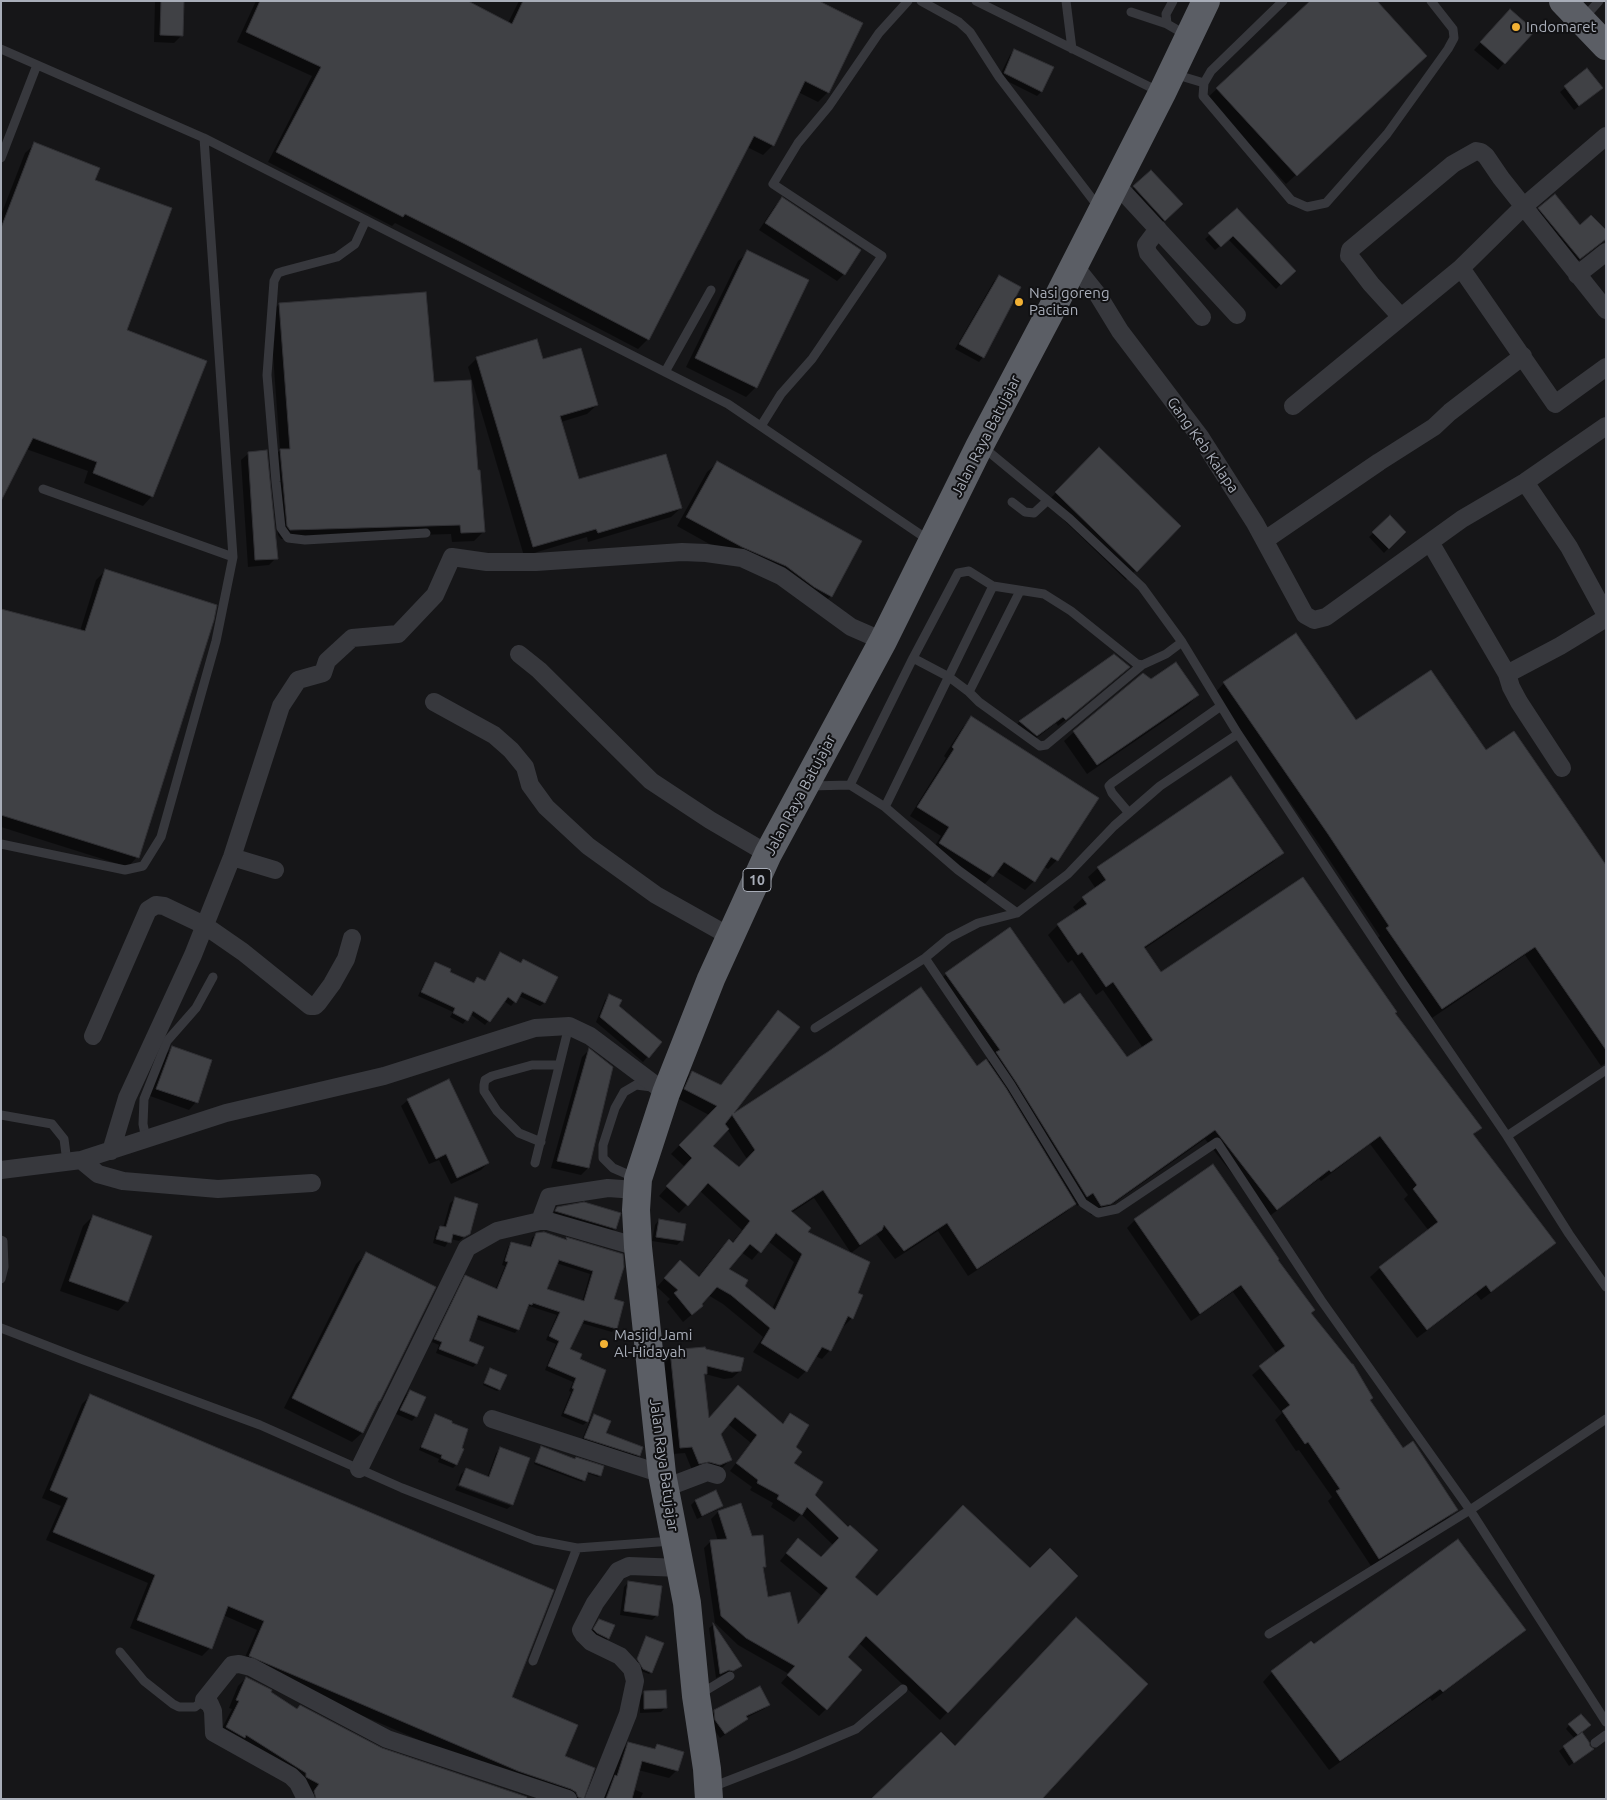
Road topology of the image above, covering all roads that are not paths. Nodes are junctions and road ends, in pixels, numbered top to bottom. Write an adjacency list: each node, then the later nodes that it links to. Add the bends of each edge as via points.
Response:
1 (908, 1): 39 (lane, via 879,33 798,143 773,184 882,256 812,359 781,394)
2 (921, 1): 23 (lane, via 959,22 970,32 999,77)
3 (976, 1): 14 (lane)
4 (1066, 1): 14 (lane)
5 (1173, 1): 11 (lane, via 1166,14)
6 (1206, 1): 11 (highway, Jalan Raya Batujajar / 10)
7 (1283, 1): 17 (lane, via 1211,71)
8 (1431, 1): 17 (lane, via 1453,29 1454,38 1448,50 1387,134 1326,203 1307,207 1291,200 1203,96)
9 (1576, 6): 12 (highway)
10 (1131, 12): 11 (lane)
11 (1178, 30): 16 (highway, Jalan Raya Batujajar / 10)
12 (1606, 46)
13 (1, 49): 15 (lane)
14 (1072, 49): 16 (lane)
15 (37, 65): 19 (lane); 20 (lane)
16 (1168, 82): 17 (lane, via 1184,77); 21 (highway, Jalan Raya Batujajar / 10)
17 (1204, 83)
18 (1606, 136): 22 (street)
19 (204, 138): 24 (lane); 50 (lane)
20 (1, 158)
21 (1116, 184): 23 (highway, Jalan Raya Batujajar / 10); 25 (street)
22 (1523, 207): 28 (street); 29 (street); 34 (street, via 1486,156 1476,151 1453,164 1353,246 1349,256)
23 (1102, 211): 27 (highway, Jalan Raya Batujajar / 10)
24 (366, 220): 37 (lane); 46 (lane, via 355,244 337,257 284,270 274,281 267,375 281,528 288,538 305,540)
25 (1158, 229): 32 (street); 33 (street, via 1146,245 1148,253)
26 (1606, 252): 29 (street)
27 (1074, 265): 41 (highway, Jalan Raya Batujajar / 10); 47 (street, Gang Keb Kalapa, via 1201,438)
28 (1461, 268): 34 (street); 35 (street)
29 (1577, 275): 31 (street)
30 (711, 290): 37 (lane)
31 (1606, 310)
32 (1237, 315)
33 (1202, 317)
34 (1401, 317): 38 (street)
35 (1523, 356): 36 (street, via 1555,404); 47 (street, via 1434,427)
36 (1606, 367)
37 (665, 372): 39 (lane, via 728,404)
38 (1293, 406)
39 (761, 426): 49 (lane)
40 (1606, 426): 42 (street)
41 (980, 445): 44 (lane); 49 (highway, Jalan Raya Batujajar / 10)
42 (1525, 482): 48 (street); 53 (street, via 1569,546)
43 (43, 489): 50 (lane)
44 (1047, 501): 45 (lane, via 1034,513 1026,512); 55 (lane, via 1142,586)
45 (1012, 502)
46 (426, 533)
47 (1265, 540): 48 (street, Gang Keb Kalapa, via 1306,615 1314,620 1326,618)
48 (1430, 542): 59 (street)
49 (933, 543): 54 (highway, Jalan Raya Batujajar / 10)
50 (233, 557): 70 (lane, via 216,641 161,837 143,866 125,870)
51 (993, 586): 52 (lane); 57 (lane, via 969,571 958,573); 60 (lane)
52 (1020, 590): 58 (lane, via 1051,598); 61 (lane)
53 (1606, 616): 59 (street)
54 (882, 641): 67 (highway, Jalan Raya Batujajar / 10); 72 (street, via 851,627 781,576 742,558 682,552 536,562 487,562 452,557 435,595 398,634 352,638 327,661 323,673 298,680 281,706)
55 (1182, 642): 58 (lane); 63 (lane)
56 (519, 654): 71 (street, via 651,781)
57 (912, 658): 60 (lane); 66 (lane)
58 (1142, 665): 61 (lane, via 1046,745 1040,746)
59 (1508, 674): 65 (street, via 1519,702)
60 (949, 677): 61 (lane); 68 (lane)
61 (970, 692)
62 (434, 702): 76 (street, via 494,735 511,750 526,767 530,785 546,807 588,846 656,895)
63 (1221, 706): 64 (lane); 69 (lane, via 1109,786)
64 (1238, 734): 69 (lane, via 1160,786); 87 (lane)
65 (1562, 768)
66 (850, 784): 67 (lane); 68 (lane)
67 (805, 786): 71 (highway, Jalan Raya Batujajar / 10)
68 (885, 807): 74 (lane, via 958,870)
69 (1129, 813): 74 (lane, via 1068,874)
70 (1, 844)
71 (768, 854): 76 (highway, Jalan Raya Batujajar / 10)
72 (232, 856): 73 (street); 75 (street)
73 (275, 870)
74 (1017, 913): 78 (lane, via 978,923 949,938)
75 (204, 925): 77 (street, via 305,1003 315,1006 337,976); 82 (street, via 164,906 156,905 148,910); 90 (street, via 127,1098)
76 (730, 937): 85 (highway, Jalan Raya Batujajar / 10)
77 (352, 938)
78 (925, 958): 81 (lane); 107 (lane, via 1011,1085 1084,1203 1098,1213 1117,1209 1217,1142 1321,1300)
79 (213, 976): 88 (lane, via 196,1008 167,1041 144,1099)
80 (569, 1026): 83 (lane); 85 (street, via 590,1036); 88 (street, via 535,1028 384,1076 226,1113)
81 (815, 1028)
82 (93, 1036)
83 (559, 1065): 89 (lane); 89 (lane, via 532,1065 485,1080 484,1091 497,1110 519,1133)
84 (1606, 1070): 87 (lane)
85 (663, 1090): 95 (highway, Jalan Raya Batujajar / 10); 95 (lane, via 636,1085 624,1092 603,1145 603,1158)
86 (1, 1115): 91 (lane, via 52,1124 64,1139)
87 (1507, 1136): 100 (lane)
88 (146, 1139): 90 (street)
89 (541, 1142): 92 (lane)
90 (111, 1151): 91 (street)
91 (74, 1161): 93 (street); 94 (street, via 98,1174 123,1181 218,1189)
92 (536, 1163)
93 (1, 1170)
94 (312, 1183)
95 (637, 1184): 96 (street, via 549,1197); 98 (highway, Jalan Raya Batujajar / 10)
96 (540, 1221): 98 (street); 104 (street, via 497,1231 467,1248)
97 (1, 1240): 99 (lane, via 4,1267)
98 (638, 1246): 106 (highway, Jalan Raya Batujajar / 10)
99 (1, 1279)
100 (1606, 1287)
101 (1, 1328): 104 (lane, via 260,1425)
102 (492, 1419): 106 (street)
103 (1606, 1419): 107 (lane)
104 (359, 1469): 109 (lane, via 535,1540)
105 (717, 1474): 106 (street, via 707,1472)
106 (663, 1481): 108 (highway, Jalan Raya Batujajar / 10)
107 (1470, 1510): 111 (lane); 118 (lane)
108 (675, 1541): 109 (lane); 110 (highway, Jalan Raya Batujajar / 10)
109 (577, 1548): 113 (lane)
110 (681, 1568): 116 (highway, Jalan Raya Batujajar / 10); 124 (street, via 629,1566 618,1571 581,1630 591,1642 620,1656 632,1669 636,1681 628,1714)
111 (1269, 1634)
112 (120, 1652): 117 (lane, via 144,1682 173,1704 195,1708)
113 (533, 1661)
114 (730, 1676): 116 (lane)
115 (903, 1689): 121 (lane, via 856,1729)
116 (696, 1696): 121 (highway, Jalan Raya Batujajar / 10)
117 (204, 1700): 122 (street, via 213,1711 214,1733 291,1776 298,1782); 123 (street, via 232,1665 251,1667 387,1739)
118 (1606, 1722)
119 (1606, 1735): 120 (lane)
120 (1595, 1743)
121 (708, 1794)
122 (306, 1799)
123 (568, 1799)
124 (594, 1799)

